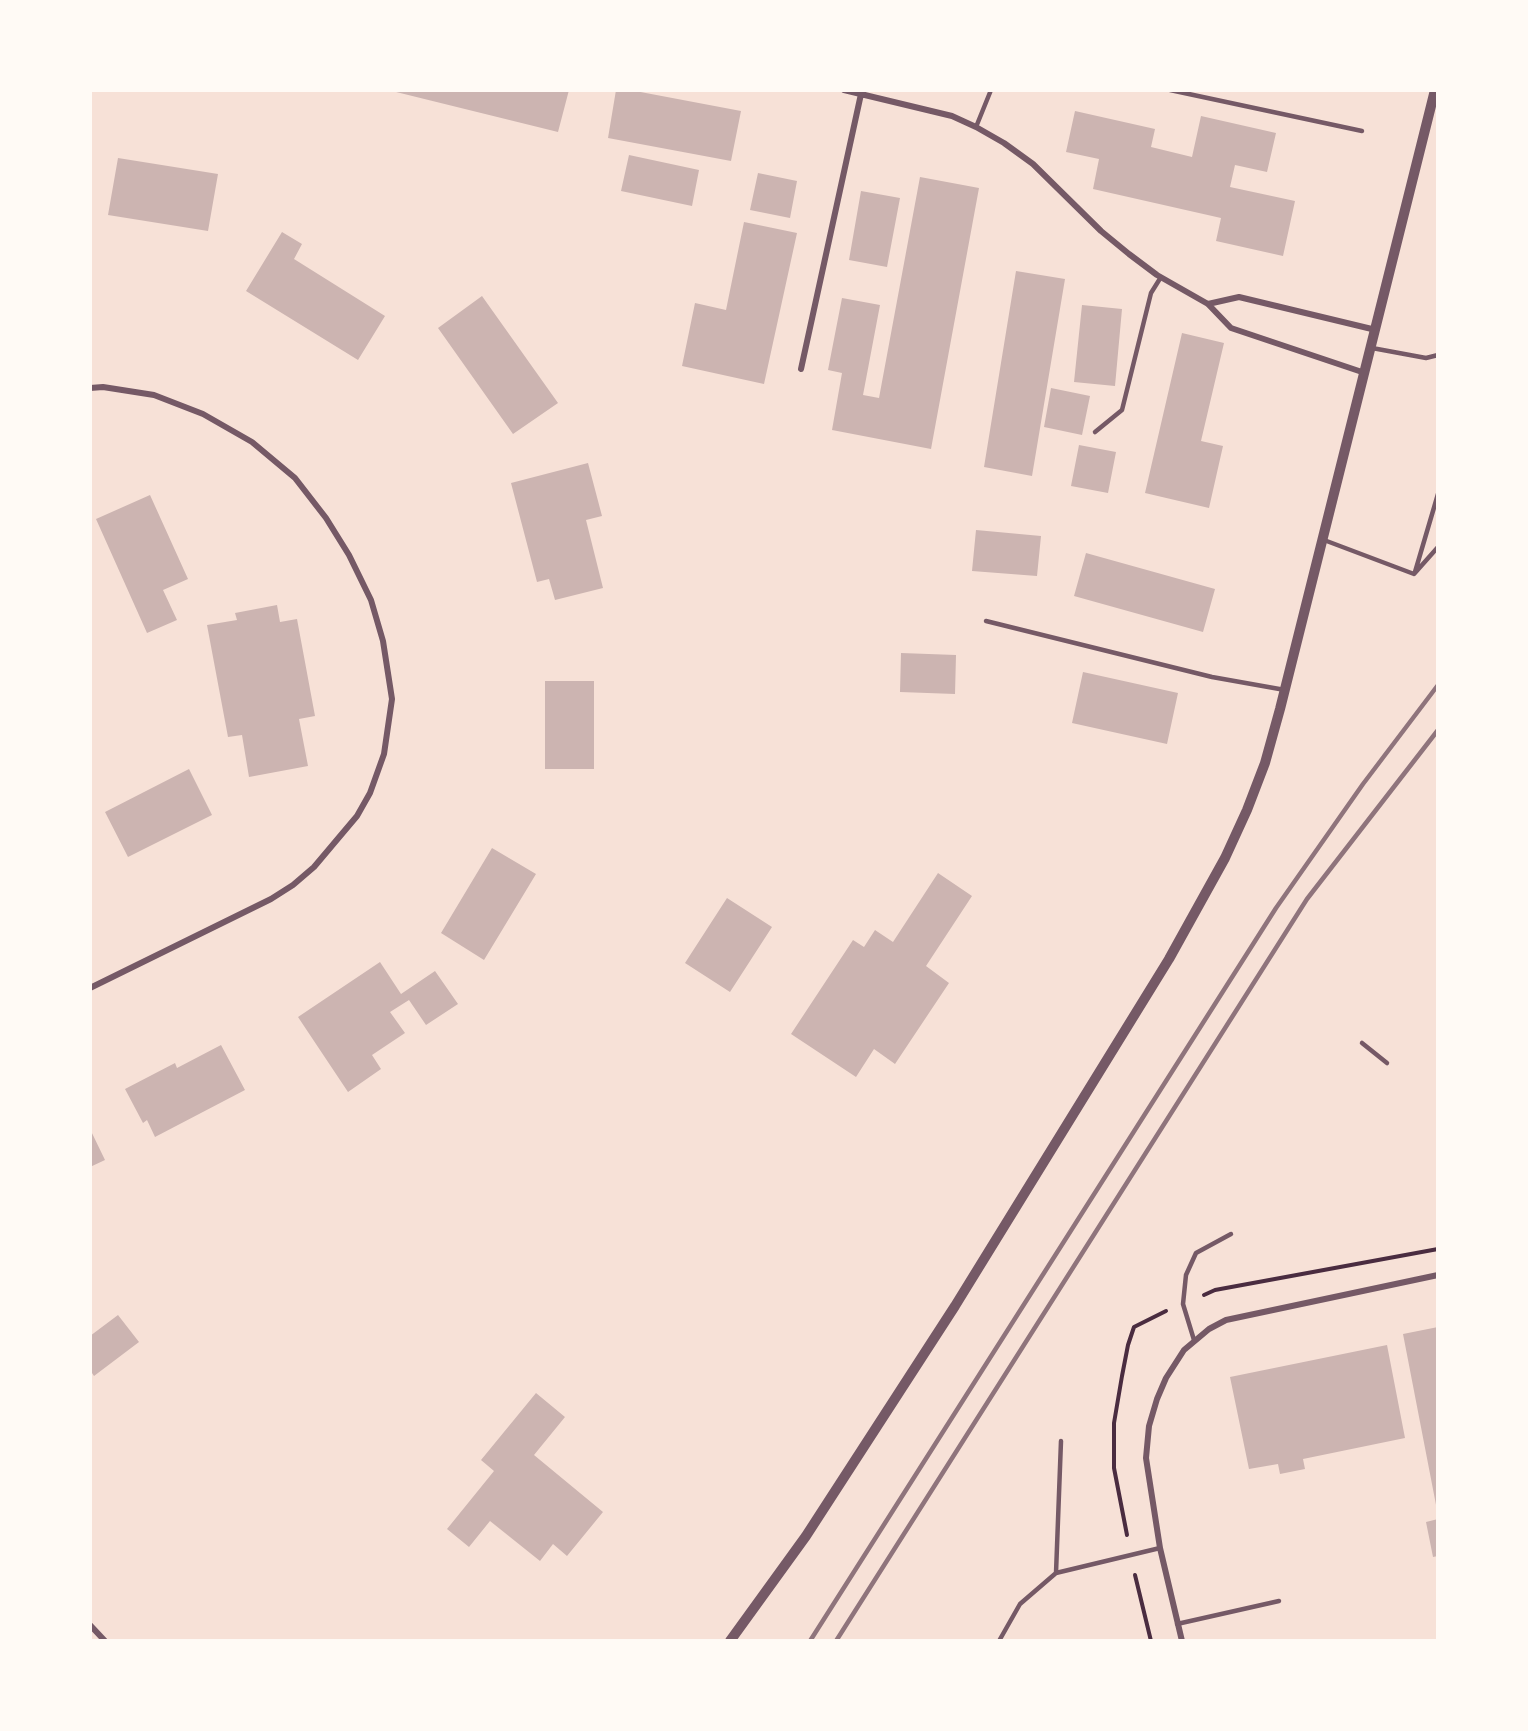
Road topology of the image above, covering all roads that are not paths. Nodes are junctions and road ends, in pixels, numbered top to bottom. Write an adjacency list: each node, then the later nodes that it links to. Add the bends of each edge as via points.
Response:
1 (844, 90): 5 (street)
2 (991, 90): 6 (lane)
3 (1170, 90): 7 (lane)
4 (1435, 90): 10 (street)
5 (861, 94): 6 (street, via 952,116); 13 (street)
6 (976, 127): 8 (street, via 1033,164 1101,231)
7 (1362, 130)
8 (1161, 277): 9 (street); 16 (lane, via 1151,293 1122,410)
9 (1208, 304): 10 (street, via 1239,297); 14 (street, via 1231,328)
10 (1376, 330): 11 (street)
11 (1372, 348): 12 (lane, via 1426,358); 14 (street)
12 (1438, 355)
13 (801, 369)
14 (1365, 373): 18 (street)
15 (90, 388): 23 (street, via 154,394 203,414 252,442 295,478 349,555 370,600 383,641 392,699 384,754 370,793 357,816 314,867 271,899)
16 (1095, 432)
17 (1438, 494): 20 (lane)
18 (1323, 539): 20 (lane); 22 (street)
19 (1438, 547): 20 (lane)
20 (1414, 574)
21 (986, 621): 22 (lane, via 1212,677)
22 (1285, 690): 36 (street, via 1247,810 1169,959 949,1316 806,1536)
23 (90, 988)
24 (1362, 1043): 25 (lane)
25 (1387, 1063)
26 (1231, 1234): 28 (lane, via 1196,1253 1186,1275 1183,1304)
27 (1438, 1275): 28 (street, via 1226,1320)
28 (1194, 1340): 30 (street, via 1166,1378 1149,1426 1146,1458)
29 (1061, 1441): 31 (lane)
30 (1160, 1548): 31 (lane); 33 (street)
31 (1056, 1573): 37 (lane, via 1020,1604)
32 (1279, 1601): 33 (lane)
33 (1177, 1624): 38 (street)
34 (90, 1625): 35 (street)
35 (105, 1641)
36 (730, 1641)
37 (999, 1641)
38 (1182, 1641)

